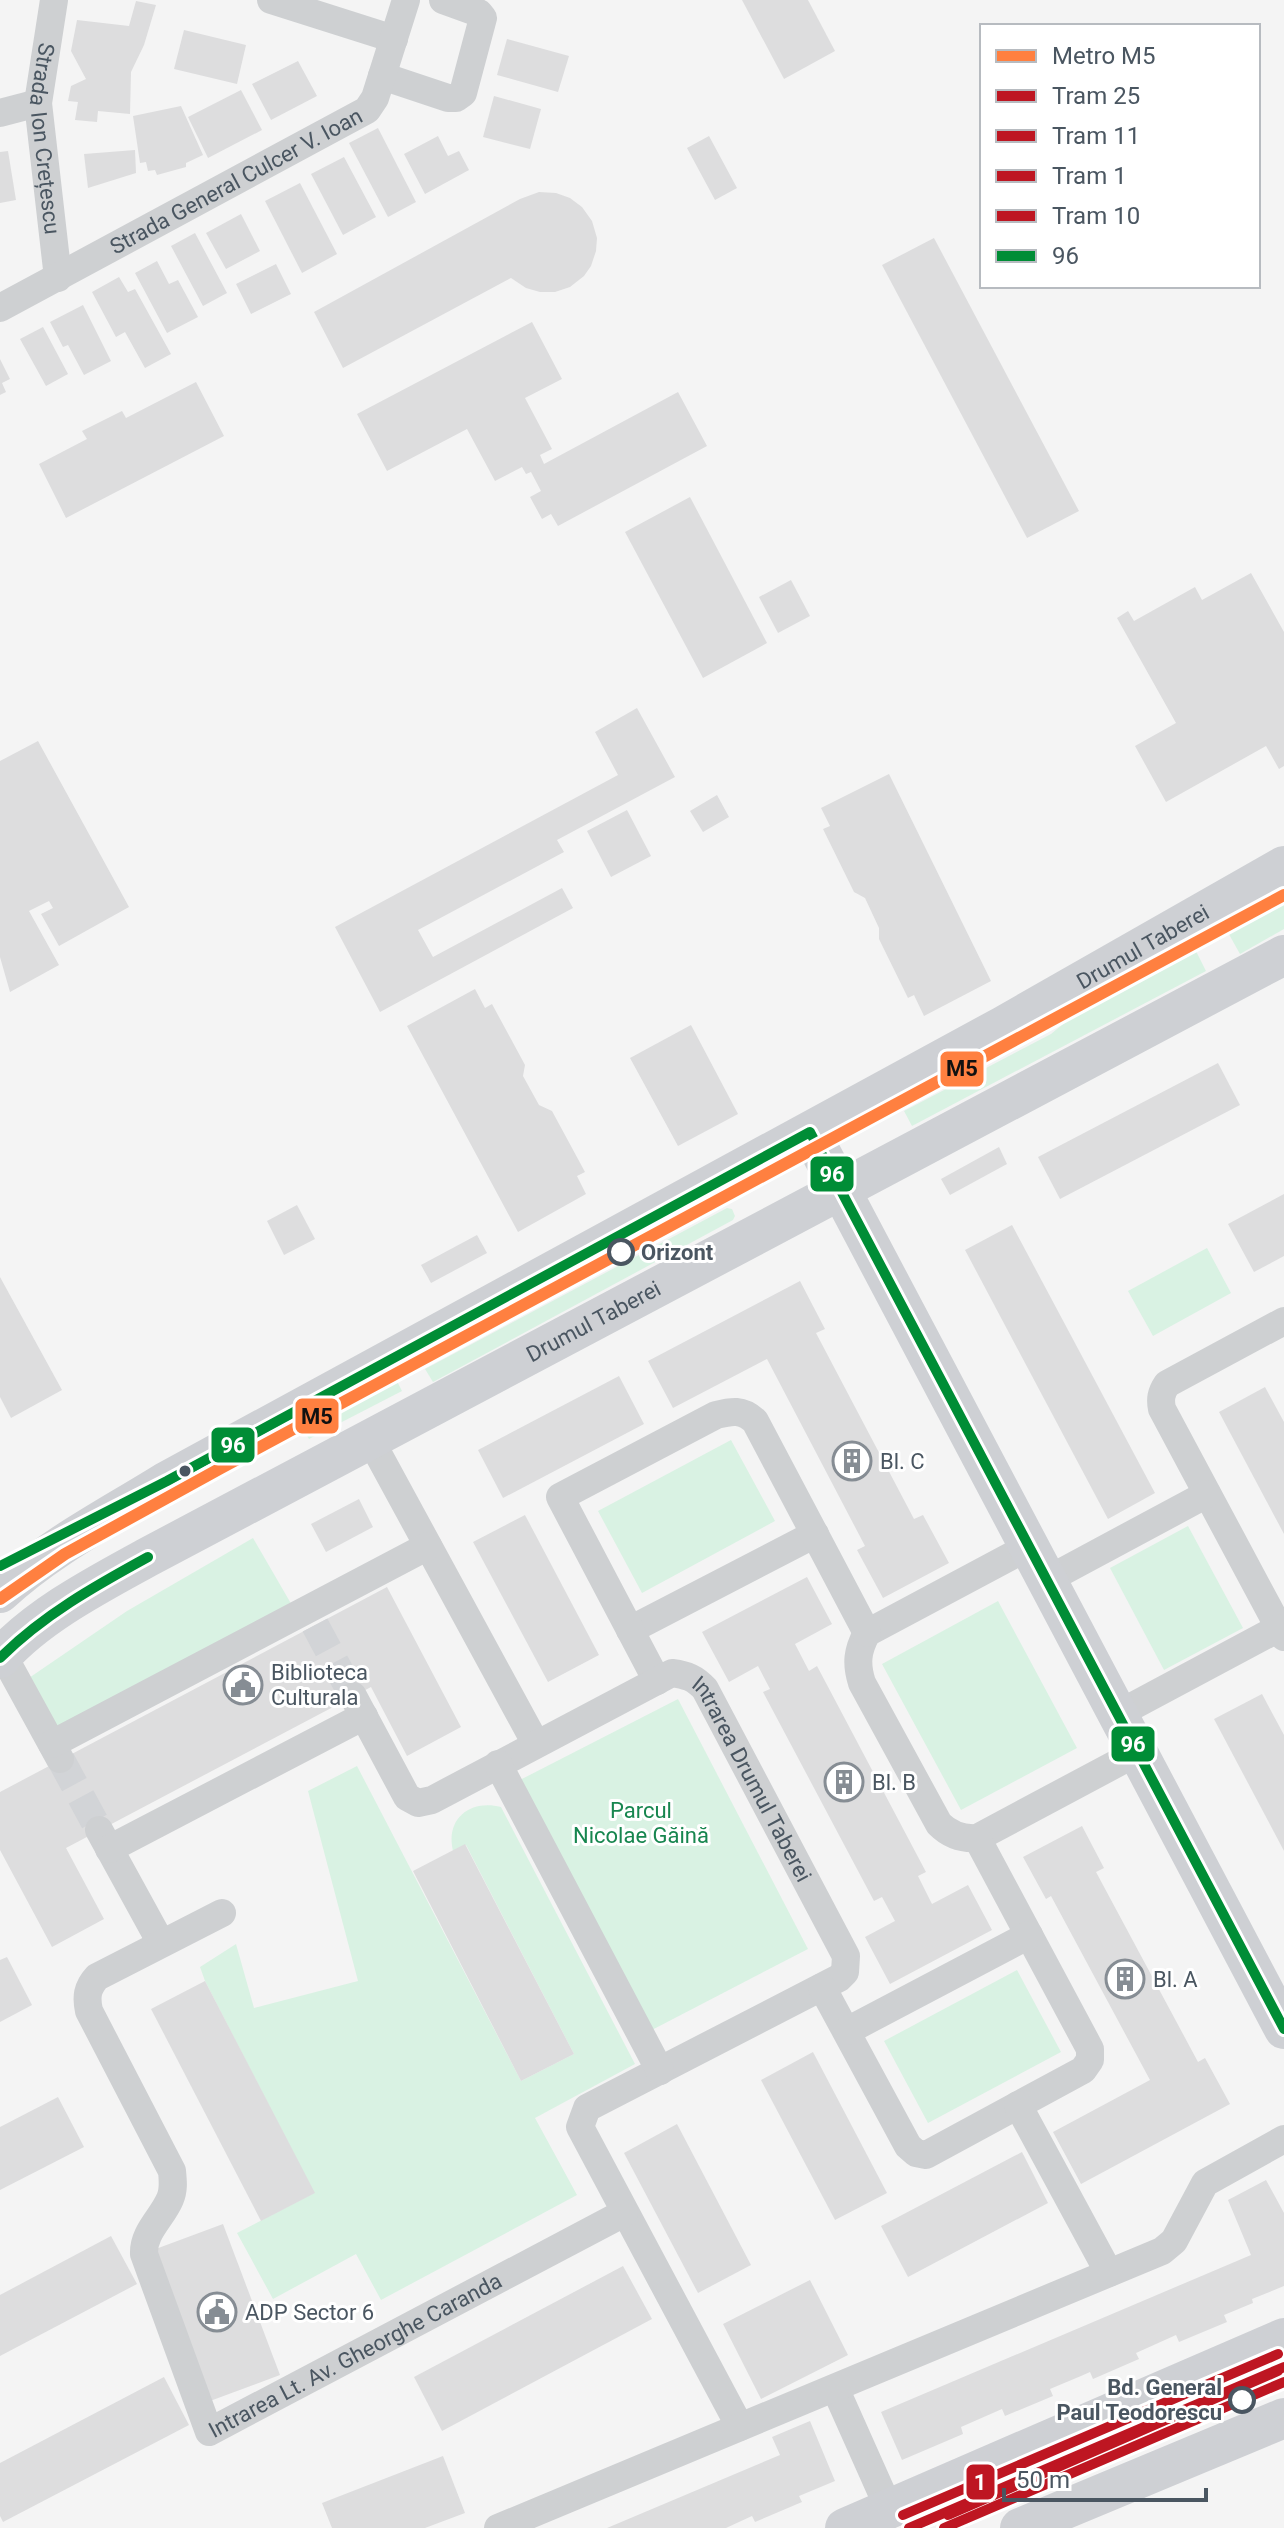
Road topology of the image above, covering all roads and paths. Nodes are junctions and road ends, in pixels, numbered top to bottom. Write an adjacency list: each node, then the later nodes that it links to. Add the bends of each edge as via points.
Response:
1 (54, 0): 7 (street, Strada Ion Crețescu)
2 (271, 0): 5 (street)
3 (406, 0): 5 (street, Strada General Culcer V. Ioan)
4 (443, 0): 6 (street, via 483,18 463,93 448,98)
5 (394, 39): 6 (street, Strada General Culcer V. Ioan)
6 (382, 76): 9 (street, Strada General Culcer V. Ioan, via 367,110)
7 (38, 103): 8 (street); 9 (street, Strada Ion Crețescu)
8 (0, 113)
9 (58, 278): 10 (street, Strada General Culcer V. Ioan)
10 (0, 308)
11 (1284, 866): 13 (main road, Drumul Taberei)
12 (1284, 955): 14 (main road, Drumul Taberei)
13 (810, 1132): 14 (main road); 16 (main road, Drumul Taberei)
14 (841, 1190): 17 (main road, Drumul Taberei); 23 (main road)
15 (1284, 1321): 20 (street, via 1167,1384 1162,1392 1162,1409)
16 (398, 1356): 17 (main road); 19 (main road, Drumul Taberei)
17 (427, 1409): 18 (main road, Drumul Taberei)
18 (370, 1439): 22 (street); 29 (main road, Drumul Taberei, via 107,1580)
19 (167, 1481): 24 (main road); 25 (main road, Drumul Taberei, via 86,1530)
20 (1207, 1494): 23 (street); 27 (street)
21 (815, 1534): 26 (street); 26 (street, via 748,1415 727,1412 680,1434 560,1497); 28 (street)
22 (428, 1546): 29 (street, via 311,1617 56,1752); 32 (street)
23 (1038, 1563): 28 (street); 31 (main road)
24 (0, 1566)
25 (0, 1593)
26 (630, 1630): 30 (street)
27 (1282, 1632): 31 (street)
28 (867, 1633): 35 (street, via 858,1654 862,1683 939,1824 956,1836)
29 (2, 1656)
30 (657, 1681): 32 (street, Intrarea Drumul Taberei); 39 (street, Intrarea Drumul Taberei, via 672,1673 686,1674 712,1701 846,1956 845,1972)
31 (1118, 1714): 33 (main road)
32 (536, 1744): 34 (street, Intrarea Drumul Taberei)
33 (1138, 1752): 35 (street); 40 (main road)
34 (498, 1764): 38 (street, Intrarea Drumul Taberei, via 425,1803 412,1801 359,1706 104,1840); 42 (street)
35 (977, 1838): 37 (street)
36 (222, 1913): 38 (street, Intrarea Lt. Av. Gheorghe Caranda)
37 (1029, 1935): 41 (street); 43 (street, via 1090,2049 1090,2060 1083,2070)
38 (161, 1943): 45 (street, Intrarea Lt. Av. Gheorghe Caranda, via 97,1977 86,1998 172,2171 170,2199 146,2237 144,2254 209,2432)
39 (822, 1987): 41 (street); 42 (street, Intrarea Drumul Taberei)
40 (1284, 2029)
41 (847, 2031): 43 (street, via 916,2153 926,2155)
42 (660, 2071): 45 (street, Intrarea Drumul Taberei, via 587,2108 581,2121 582,2134)
43 (1018, 2105): 46 (street)
44 (1284, 2139): 46 (street, via 1205,2183 1169,2247)
45 (624, 2213): 50 (street, Intrarea Drumul Taberei)
46 (1109, 2273): 48 (street)
47 (1284, 2338): 51 (main road)
48 (835, 2388): 50 (street); 51 (street)
49 (1284, 2418): 54 (main road)
50 (740, 2427): 52 (street)
51 (889, 2509): 53 (main road)
52 (498, 2528)
53 (845, 2528)
54 (1020, 2528)

